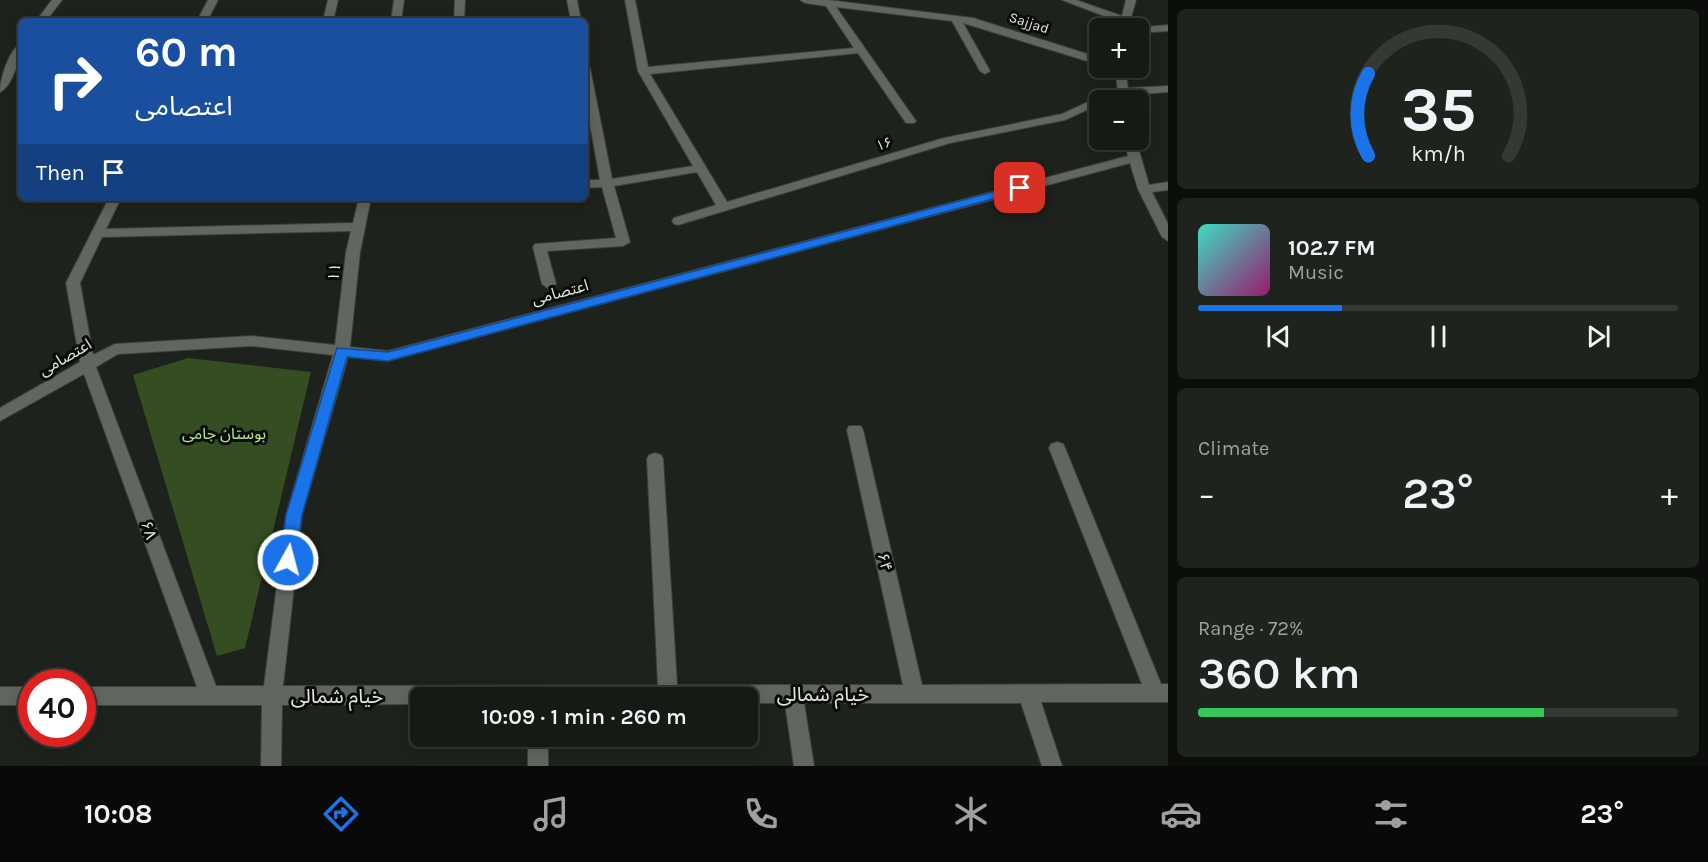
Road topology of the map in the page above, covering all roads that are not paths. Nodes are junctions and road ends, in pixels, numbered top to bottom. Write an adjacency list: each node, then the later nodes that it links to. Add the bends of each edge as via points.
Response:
1 (57, 0): 12 (street)
2 (213, 0): 13 (street)
3 (333, 0): 14 (street)
4 (399, 0): 15 (street)
5 (460, 0): 16 (street)
6 (572, 0): 17 (street)
7 (630, 0): 26 (street)
8 (811, 0): 11 (street, Sajjad)
9 (1067, 0): 19 (street)
10 (1131, 0): 20 (street)
11 (829, 3): 18 (street, Sajjad); 23 (street)
12 (43, 18)
13 (204, 18)
14 (329, 18)
15 (396, 18)
16 (459, 18)
17 (575, 18)
18 (955, 18): 25 (street, Sajjad); 27 (street)
19 (1110, 18)
20 (1126, 18)
21 (1168, 28): 22 (street)
22 (1149, 29)
23 (861, 50): 26 (street); 33 (street)
24 (18, 53): 29 (street)
25 (1089, 58)
26 (643, 71): 36 (street)
27 (985, 71)
28 (588, 84): 37 (street)
29 (0, 89)
30 (1168, 89): 31 (street)
31 (1149, 92)
32 (1089, 105): 43 (street, ۱۶, via 1065,117 948,140)
33 (910, 121)
34 (1133, 150): 35 (street)
35 (1135, 158): 40 (street); 49 (street, اعتصامی, via 388,356)
36 (700, 168): 37 (street); 43 (street)
37 (607, 183): 38 (street); 48 (street, via 623,242 540,247)
38 (588, 184)
39 (1168, 186): 40 (street)
40 (1144, 189): 47 (street)
41 (114, 201): 46 (street, ۶۸)
42 (364, 201): 45 (street, ۱۱)
43 (724, 208): 44 (street, ۱۶)
44 (678, 221)
45 (359, 227): 46 (street); 49 (street, ۱۱)
46 (98, 233): 50 (street, ۶۸, via 73,283)
47 (1168, 237)
48 (549, 284)
49 (342, 351): 50 (street, اعتصامی, via 251,341 115,349); 65 (street, ۱۱, via 294,515)
50 (87, 365): 51 (street, اعتصامی); 64 (street, ۶۸)
51 (0, 415)
52 (855, 430): 60 (street, ۶۴)
53 (1057, 448): 57 (street)
54 (655, 459): 55 (street)
55 (668, 687)
56 (1028, 693): 57 (street, خیام شمالی); 60 (street, خیام شمالی); 71 (street)
57 (1161, 693)
58 (758, 694): 59 (street, خیام شمالی)
59 (793, 694): 60 (street, خیام شمالی); 70 (street)
60 (915, 694)
61 (0, 696): 62 (street)
62 (18, 696)
63 (96, 696): 64 (street, خیام شمالی)
64 (210, 696): 65 (street, خیام شمالی)
65 (272, 696): 66 (street, خیام شمالی); 68 (street, ۱۱)
66 (410, 696)
67 (538, 747): 69 (street)
68 (271, 766)
69 (538, 766)
70 (804, 766)
71 (1052, 766)

